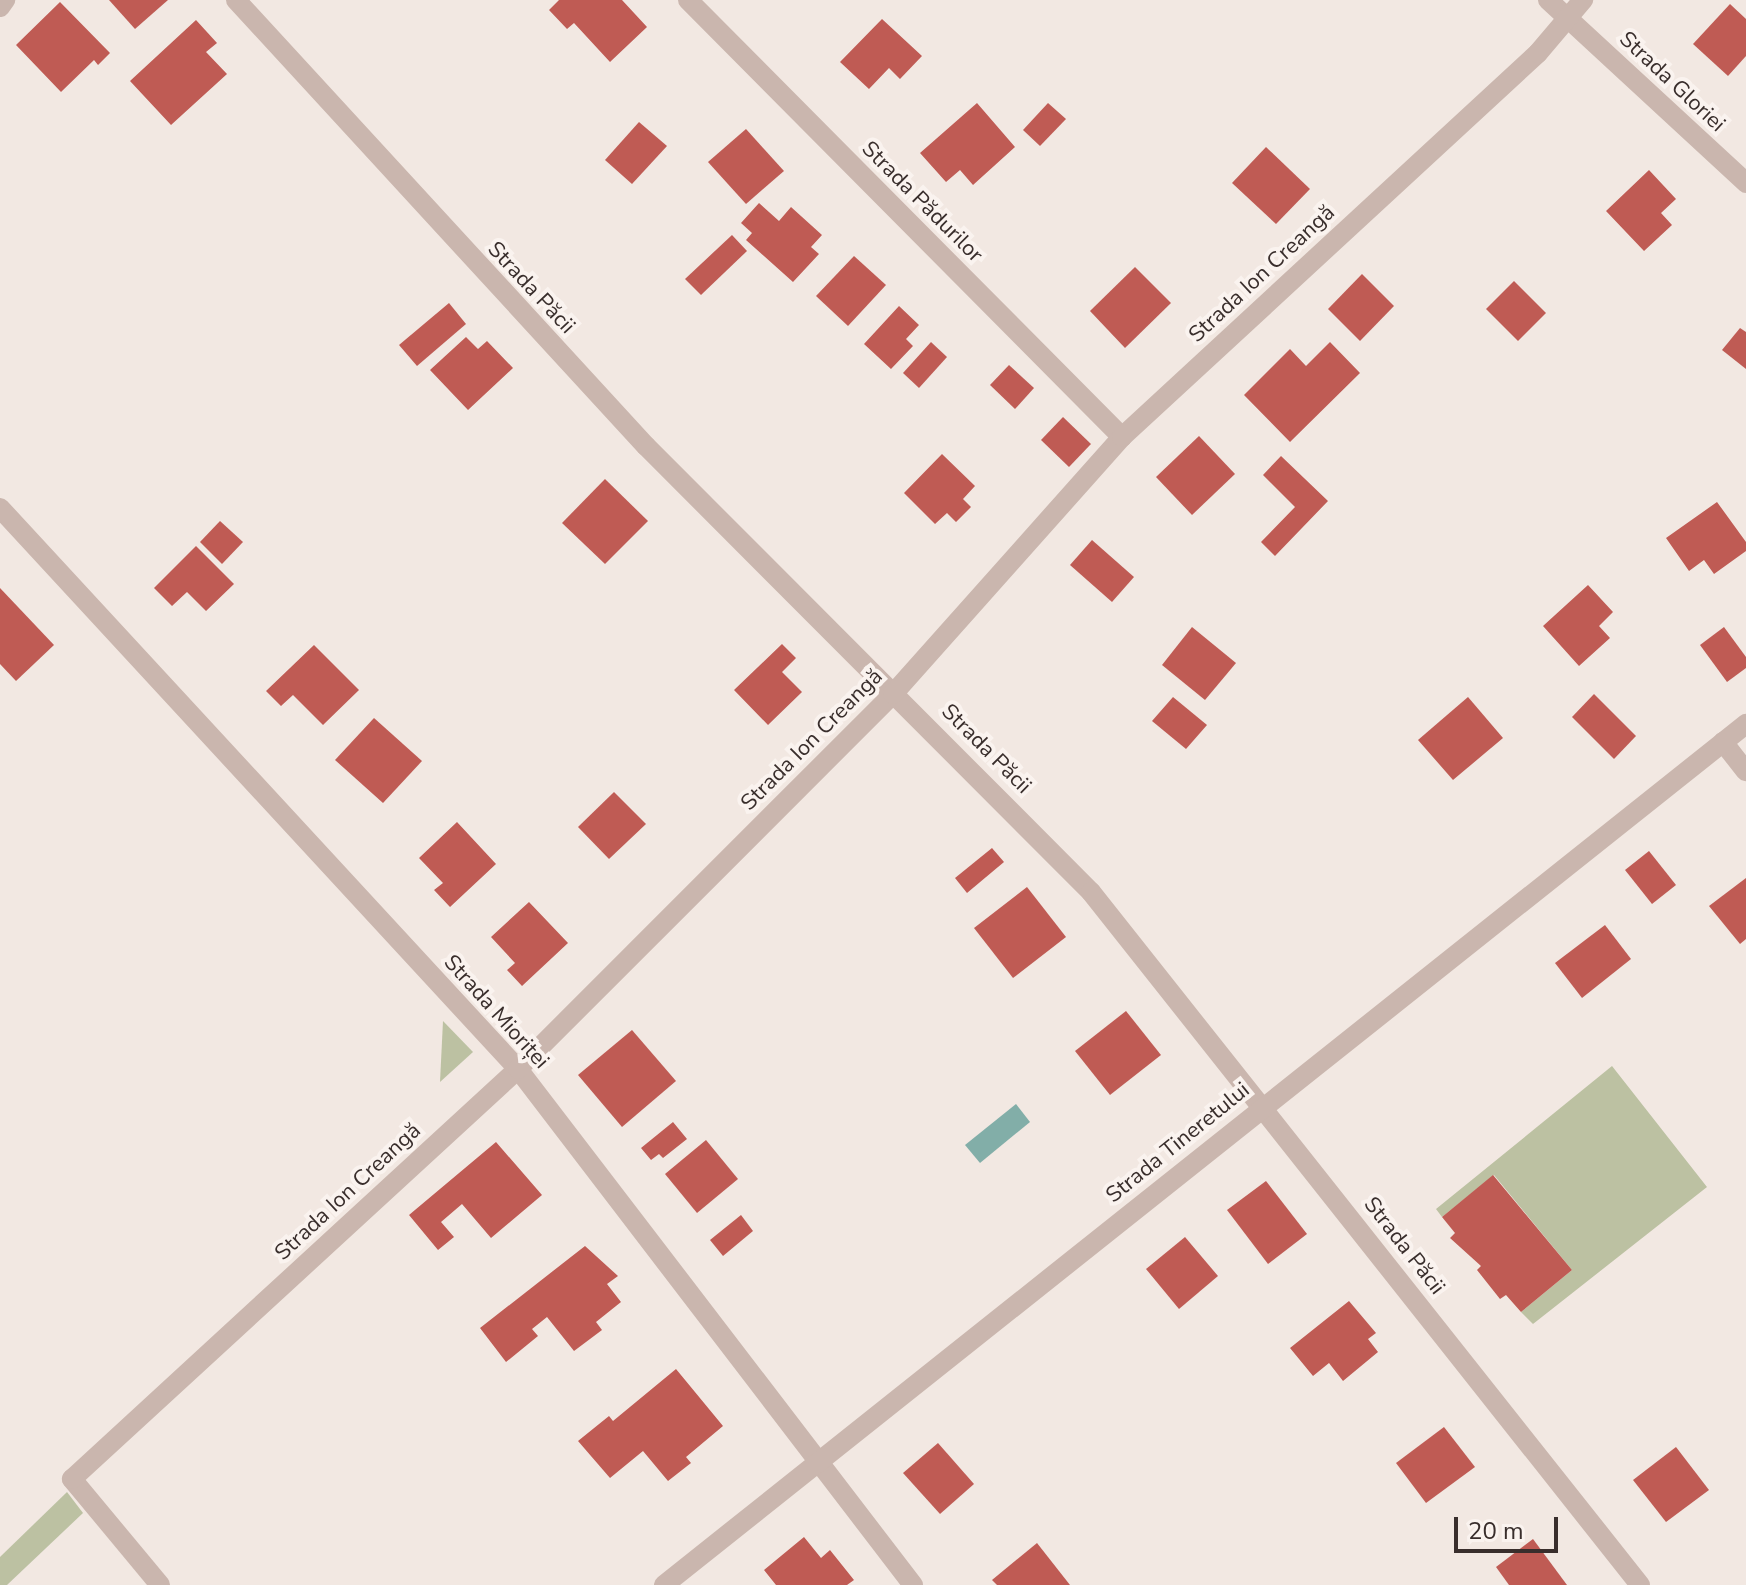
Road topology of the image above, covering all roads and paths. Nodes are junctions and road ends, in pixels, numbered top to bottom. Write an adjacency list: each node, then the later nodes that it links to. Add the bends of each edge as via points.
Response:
1 (5, 0): 6 (street)
2 (236, 0): 11 (street, Strada Păcii, via 515,307)
3 (688, 0): 9 (street, Strada Pădurilor)
4 (1548, 0): 7 (street, Strada Gloriei)
5 (1583, 0): 7 (street)
6 (0, 7)
7 (1566, 17): 8 (street, Strada Gloriei); 9 (street, Strada Ion Creangă, via 1538,53)
8 (1746, 183)
9 (1122, 437): 11 (street, Strada Ion Creangă)
10 (0, 508): 15 (street, Strada Mioriței)
11 (893, 694): 15 (street, Strada Ion Creangă); 16 (street, Strada Păcii, via 928,723 1091,892)
12 (1746, 724): 13 (street, Strada Tineretului)
13 (1723, 742): 14 (street); 16 (street, Strada Tineretului)
14 (1746, 771)
15 (518, 1069): 17 (street, Strada Mioriței); 18 (street, Strada Ion Creangă, via 72,1479)
16 (1264, 1105): 17 (street, Strada Tineretului); 21 (street, Strada Păcii)
17 (818, 1462): 19 (street, Strada Tineretului); 20 (street, Strada Mioriței)
18 (160, 1585)
19 (664, 1585)
20 (913, 1585)
21 (1640, 1585)

